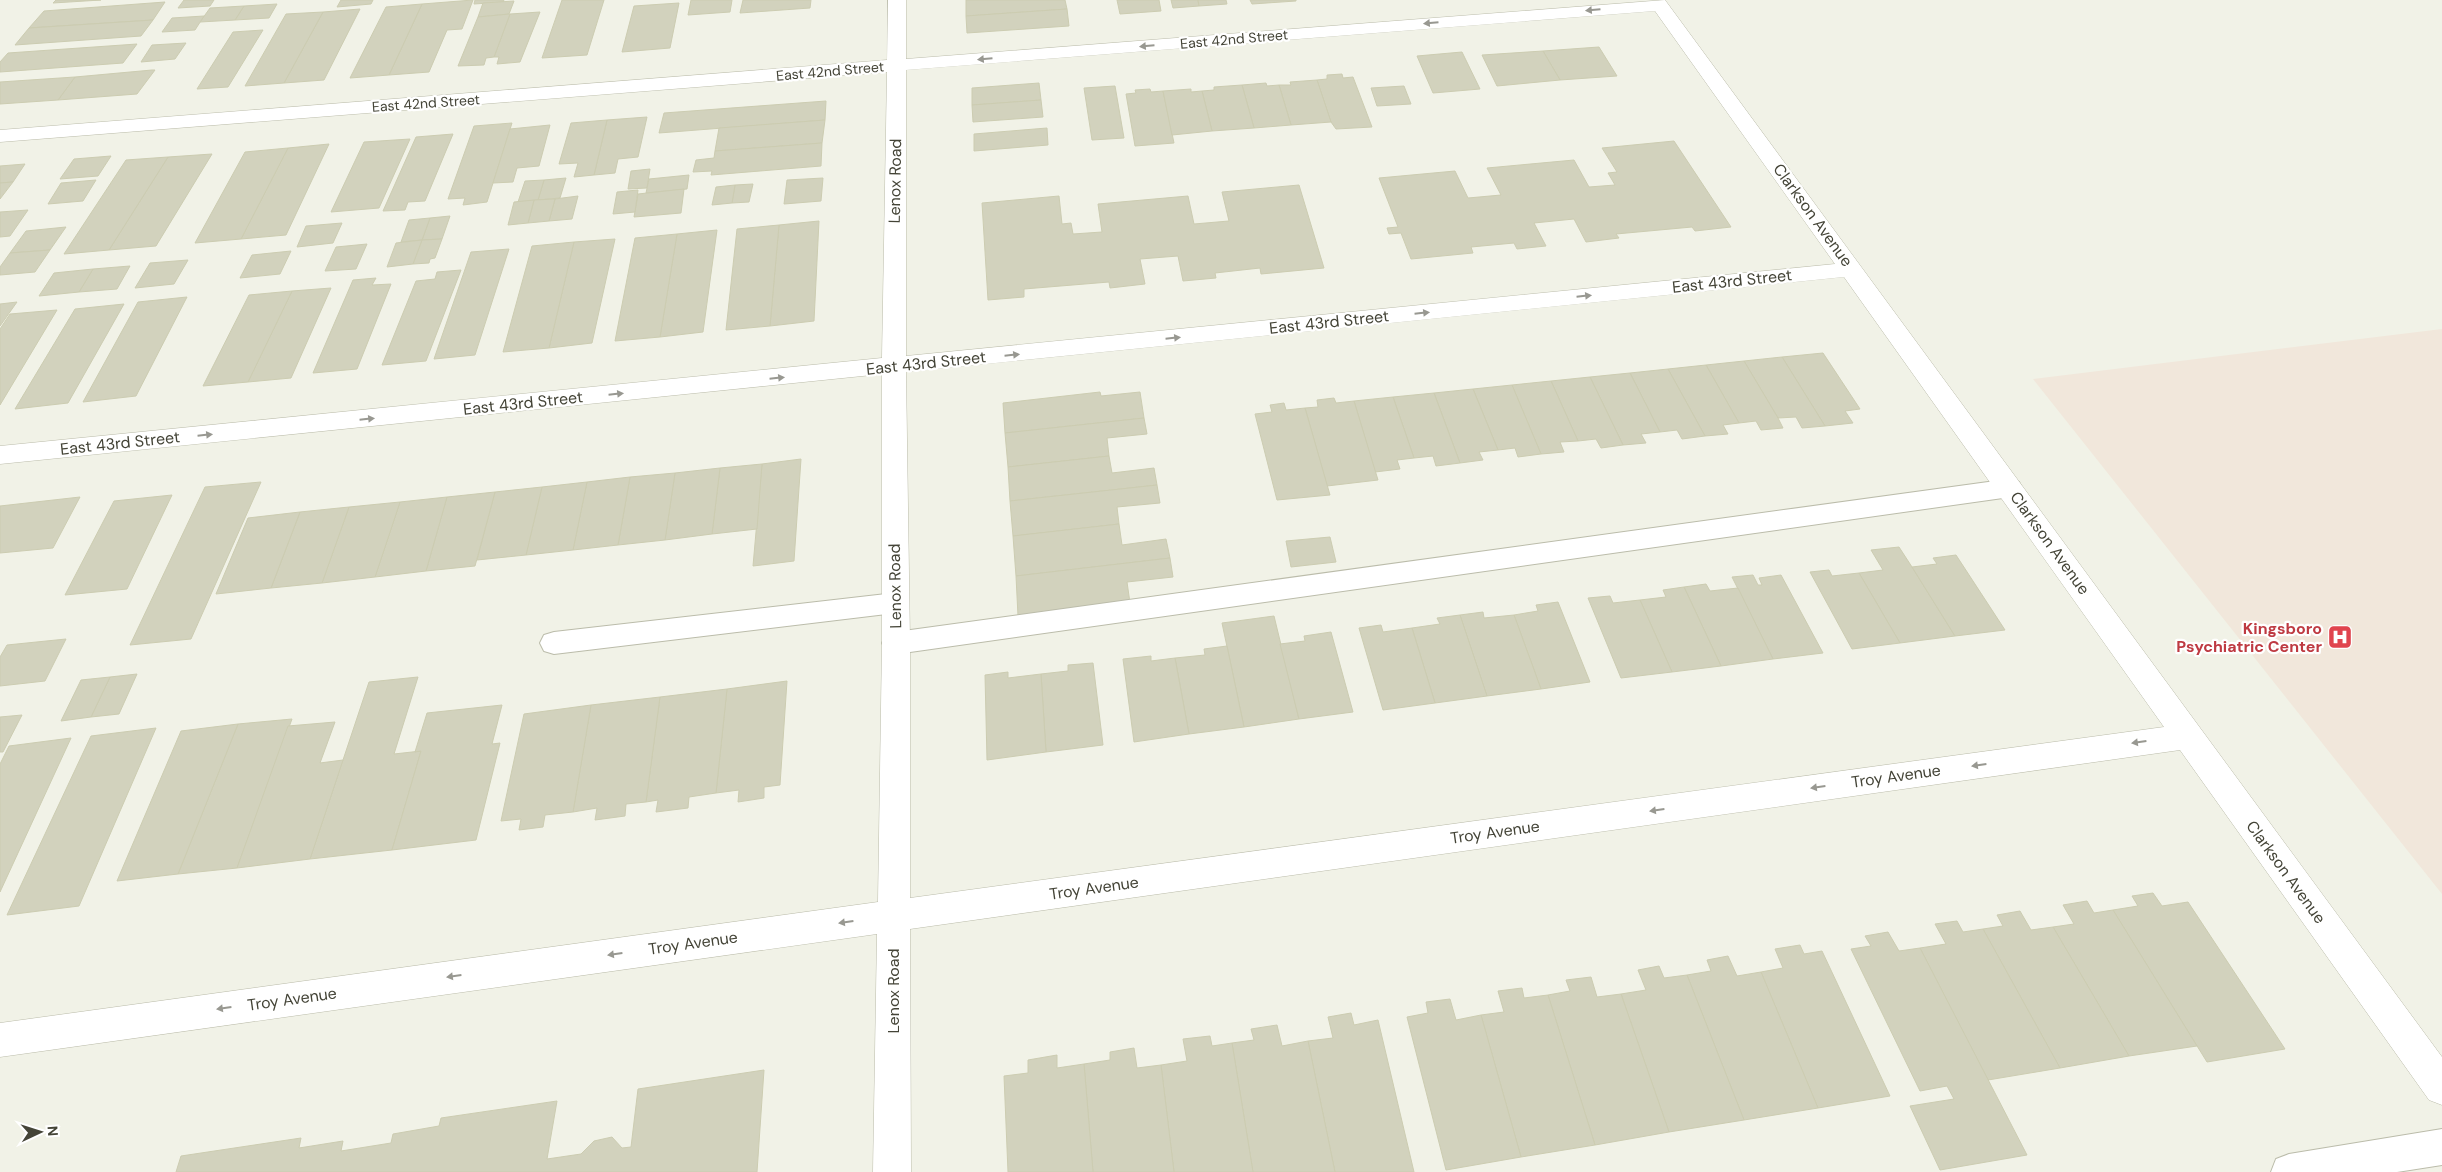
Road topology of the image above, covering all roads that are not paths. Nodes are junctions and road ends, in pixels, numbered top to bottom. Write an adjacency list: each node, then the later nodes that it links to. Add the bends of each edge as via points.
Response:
1 (897, 0): 3 (street, Lenox Road)
2 (1658, 2): 3 (street, East 42nd Street, one-way to 3); 5 (street, Clarkson Avenue)
3 (896, 66): 4 (street, East 42nd Street); 6 (street, Lenox Road)
4 (0, 136)
5 (1852, 269): 6 (street, East 43rd Street, one-way to 5); 8 (street, Clarkson Avenue)
6 (894, 367): 7 (street, East 43rd Street, one-way to 6); 9 (street, Lenox Road)
7 (0, 455)
8 (2010, 488): 11 (lane); 12 (street, Clarkson Avenue)
9 (895, 603): 10 (lane); 11 (street, Lenox Road)
10 (554, 643)
11 (896, 643): 13 (street, Lenox Road)
12 (2188, 736): 13 (street, Troy Avenue, one-way to 13); 15 (street, Clarkson Avenue)
13 (894, 915): 14 (street, Troy Avenue, one-way to 14); 17 (street, Lenox Road)
14 (0, 1040)
15 (2442, 1087)
16 (2442, 1147): 18 (lane)
17 (892, 1172)
18 (2289, 1172)

